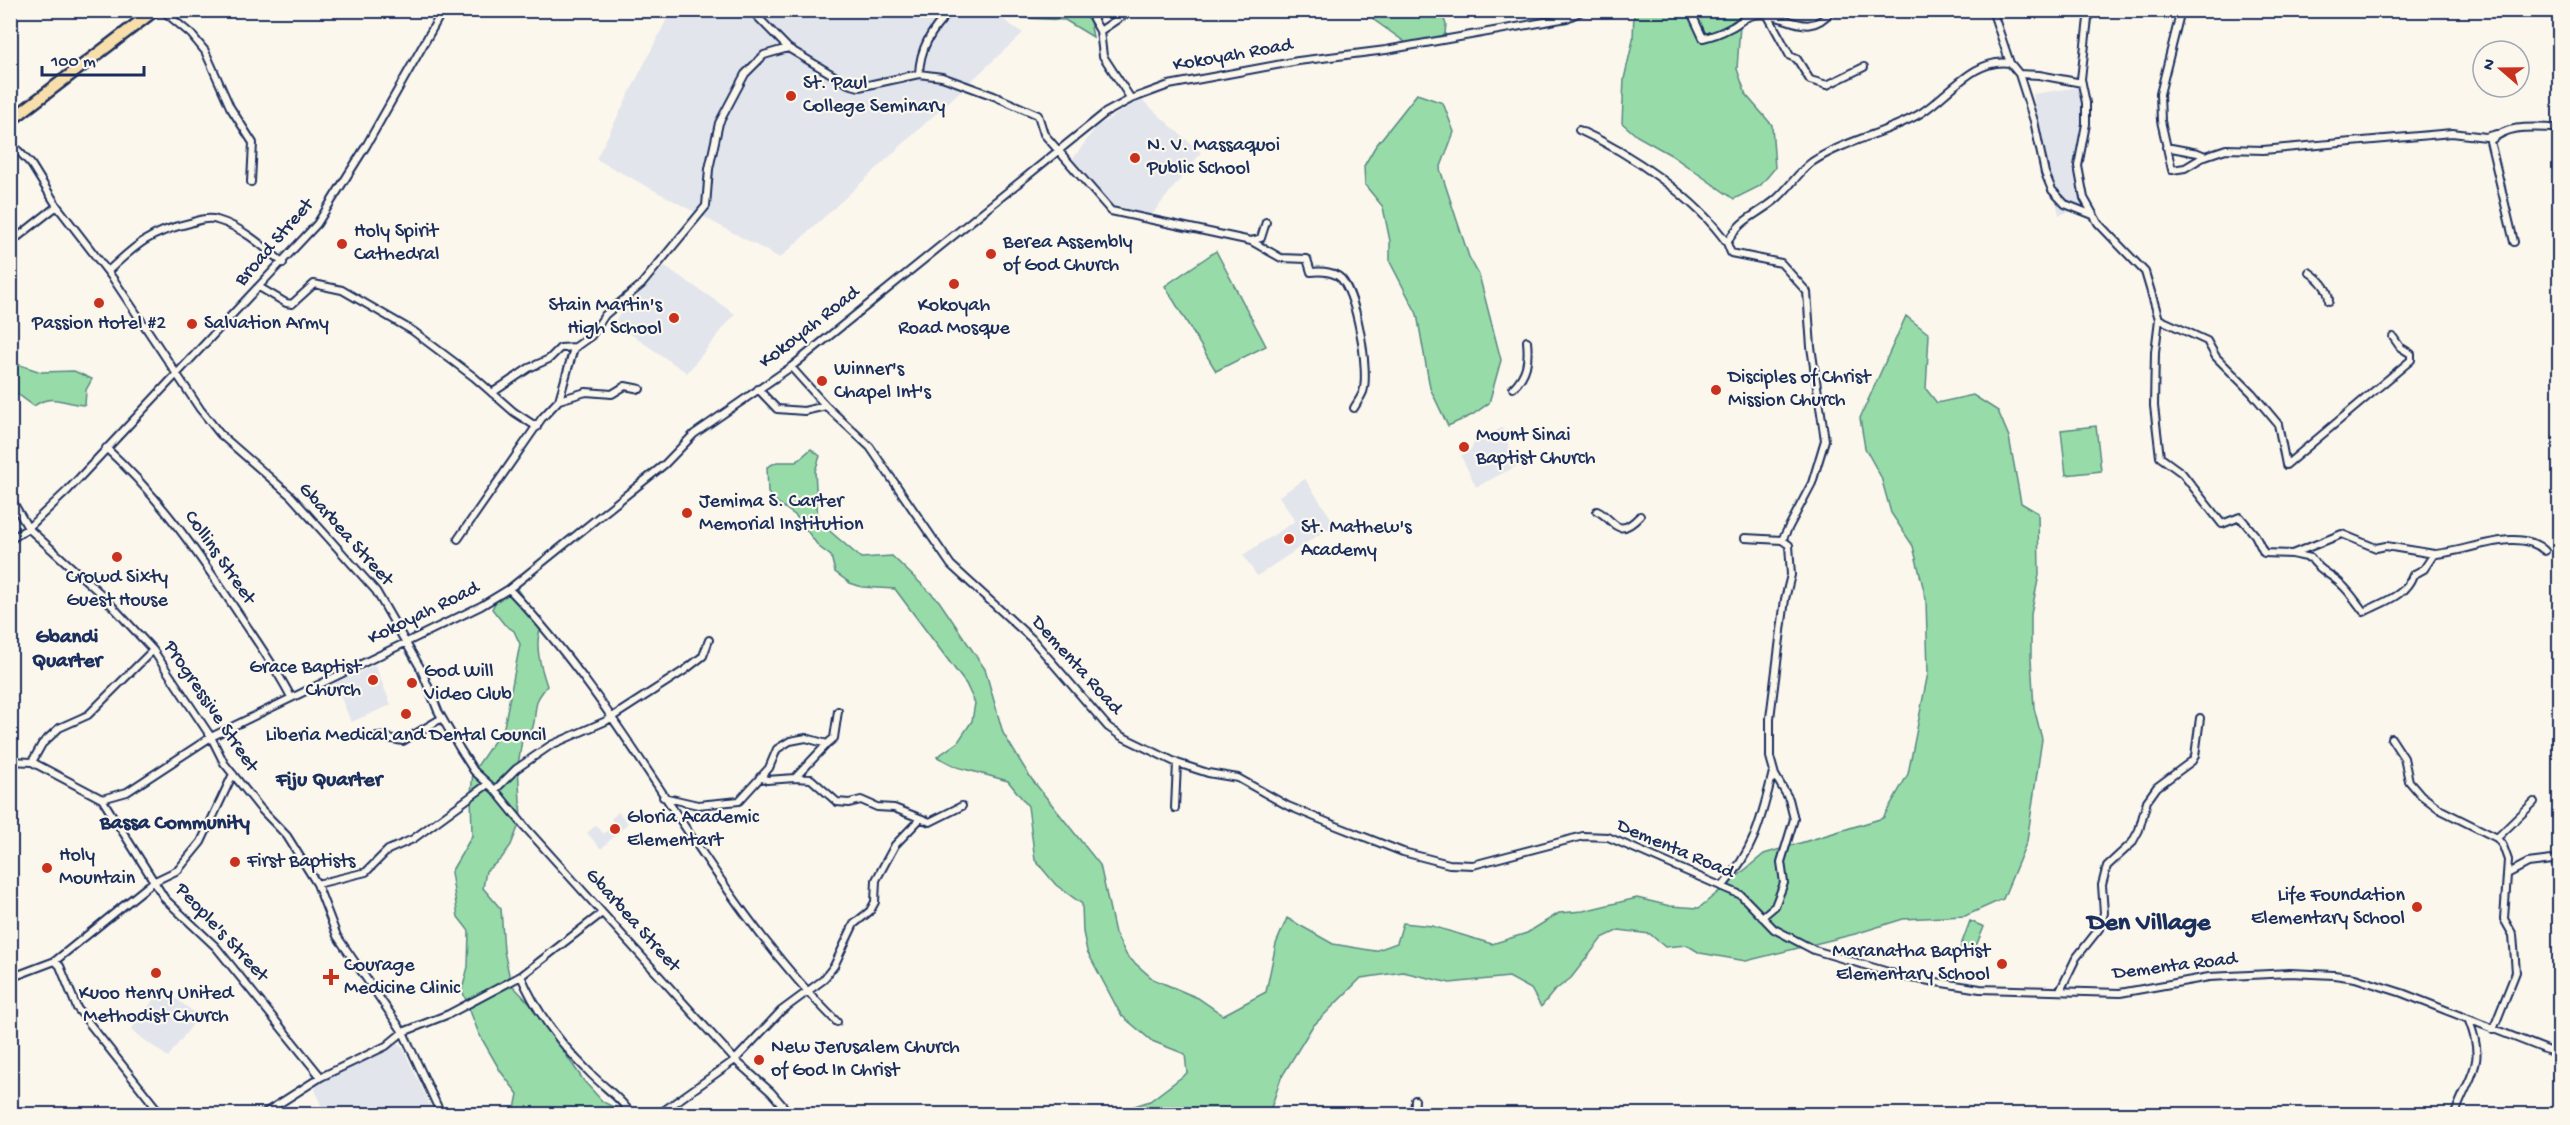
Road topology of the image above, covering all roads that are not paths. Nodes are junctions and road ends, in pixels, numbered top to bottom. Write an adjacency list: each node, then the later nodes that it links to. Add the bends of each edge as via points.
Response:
1 (155, 10): 23 (highway)
2 (162, 10): 31 (street, via 205,51 230,107 253,143)
3 (443, 10): 39 (street, Broad Street, via 339,192)
4 (751, 10): 16 (street)
5 (1088, 10): 15 (street)
6 (1131, 10): 15 (street)
7 (1584, 10): 22 (street, Kokoyah Road, via 1566,18 1169,85)
8 (1690, 10): 14 (street, via 1703,38 1731,28 1749,16)
9 (1832, 10): 14 (street, via 1810,27)
10 (1992, 10): 17 (street)
11 (2089, 10): 21 (street)
12 (2181, 10): 28 (street, via 2160,94)
13 (949, 12): 19 (street, via 934,27 921,50)
14 (1766, 13): 18 (street, via 1790,56 1797,59 1810,80 1827,85)
15 (1100, 31): 22 (street, via 1103,56)
16 (788, 48): 19 (street, via 859,87); 47 (street, via 773,51 752,65 728,104 717,131 708,197 699,218 641,285 605,315 591,336)
17 (2010, 63): 20 (street); 38 (street, via 1997,61 1976,69 1920,114 1850,141 1810,163 1775,201 1737,225)
18 (1864, 67)
19 (919, 74): 29 (street, via 942,77 1038,115 1044,134)
20 (2019, 74): 21 (street); 33 (street, via 2034,121 2044,173 2052,190 2065,204)
21 (2082, 83): 33 (street, via 2086,124 2078,166 2084,198)
22 (1131, 99): 29 (street, Kokoyah Road, via 1105,113)
23 (10, 121)
24 (2559, 128): 26 (street, via 2514,128)
25 (1579, 130): 38 (street, via 1601,140 1668,185 1714,224)
26 (2497, 134): 30 (street, via 2452,134 2263,150 2226,149); 36 (street, via 2490,141)
27 (10, 142): 32 (street, Gbarbea Street, via 31,164)
28 (2166, 147): 30 (street); 30 (street, via 2172,170 2185,168)
29 (1059, 152): 35 (street, via 1111,211); 48 (street, Kokoyah Road)
30 (2205, 156)
31 (251, 182)
32 (57, 206): 37 (street); 40 (street, Gbarbea Street)
33 (2093, 215): 44 (street, via 2145,272)
34 (1266, 222): 35 (street, via 1261,238)
35 (1251, 241): 56 (street, via 1281,258 1307,259 1311,272 1338,276 1349,290 1364,344 1364,391)
36 (2514, 242)
37 (10, 243)
38 (1727, 243): 66 (street, via 1731,253 1781,263 1807,292 1825,440 1812,483)
39 (283, 263): 40 (street, via 257,241 208,218 162,229 147,237); 42 (street, Broad Street)
40 (108, 272): 49 (street, Gbarbea Street)
41 (2309, 272): 43 (street, via 2322,284)
42 (259, 287): 49 (street, Broad Street); 53 (street, via 292,304 314,284 342,290 413,331)
43 (2329, 301)
44 (2159, 319): 45 (street, via 2207,341 2216,357 2278,424 2286,465 2411,360 2411,354); 68 (street, via 2154,406 2160,457 2182,473 2222,524 2240,517 2264,553)
45 (2393, 337)
46 (1527, 341): 50 (street, via 1528,361 1523,378)
47 (576, 347): 53 (street, via 560,348 549,359); 54 (street)
48 (791, 367): 52 (street, Kokoyah Road); 55 (street, Dementa Road)
49 (176, 372): 58 (street, Broad Street); 72 (street, Gbarbea Street, via 220,434 291,496 376,591)
50 (1512, 388)
51 (640, 389): 54 (street, via 625,386 612,394 586,392)
52 (758, 389): 55 (street, via 777,409 804,411); 70 (street, Kokoyah Road, via 694,434 657,471)
53 (492, 393): 57 (street)
54 (559, 400): 57 (street)
55 (826, 406): 85 (street, Dementa Road, via 870,447 951,566 1032,639 1108,727)
56 (1354, 408)
57 (537, 427): 64 (street)
58 (106, 448): 62 (street, Broad Street); 74 (street, Collins Street, via 153,494 189,542 264,649)
59 (10, 497): 62 (street, Progressive Street)
60 (1597, 511): 61 (street, via 1619,528)
61 (1640, 516)
62 (28, 528): 65 (street, Broad Street); 73 (street, Progressive Street, via 101,594)
63 (1745, 538): 66 (street)
64 (458, 539)
65 (10, 540)
66 (1782, 540): 86 (street, via 1789,545 1791,575 1770,718 1770,757)
67 (2545, 551): 69 (street, via 2539,545 2511,539)
68 (2292, 554): 69 (street, via 2342,534 2376,548 2386,546); 69 (street, via 2311,558 2343,586 2364,612 2395,597)
69 (2434, 554)
70 (509, 589): 72 (street, Kokoyah Road); 77 (street, via 534,615)
71 (709, 640): 77 (street, via 703,656)
72 (406, 641): 74 (street, Kokoyah Road); 76 (street, Gbarbea Street)
73 (153, 650): 80 (street, Progressive Street); 84 (street, via 88,715 59,728 42,744)
74 (291, 697): 80 (street, Kokoyah Road)
75 (838, 711): 82 (street, via 834,738)
76 (442, 718): 79 (street, via 403,741); 90 (street, Gbarbea Street, via 474,771)
77 (610, 718): 91 (street, via 551,745 516,769); 92 (street)
78 (2200, 718): 110 (street, via 2192,761 2157,787 2147,801 2132,843 2107,866 2099,929 2076,957)
79 (377, 736)
80 (211, 737): 87 (street, Progressive Street); 93 (street, Kokoyah Road, via 127,792)
81 (2391, 738): 98 (street, via 2404,758 2409,781 2421,795 2441,810)
82 (827, 744): 88 (street, via 806,738 790,741 777,748 770,768); 89 (street)
83 (10, 761): 84 (street)
84 (32, 762): 93 (street)
85 (1177, 763): 96 (street); 103 (street, Dementa Road, via 1238,778 1288,806 1334,825 1403,852 1449,864 1473,865 1583,836 1608,837)
86 (1774, 769): 103 (street, via 1757,834 1742,864); 105 (street, via 1794,819 1781,862 1784,883 1775,906)
87 (233, 774): 101 (street, via 201,842 178,870); 102 (street, Progressive Street, via 287,836)
88 (760, 777): 89 (street); 92 (street, via 739,801 698,806)
89 (795, 778): 97 (street, via 811,779 837,802 861,800 877,807 894,808)
90 (488, 784): 91 (street, Gbarbea Street); 102 (street, via 413,839 388,850 366,872)
91 (495, 790): 104 (street, Gbarbea Street)
92 (663, 797): 109 (street, via 724,886)
93 (102, 799): 101 (street, People's Street)
94 (2534, 802): 98 (street)
95 (962, 806): 97 (street, via 930,822)
96 (1176, 808)
97 (919, 820): 109 (street, via 895,845 882,867 876,880 875,902 854,924 834,966 823,980)
98 (2497, 838): 100 (street, via 2506,853)
99 (2559, 859): 100 (street, via 2528,863)
100 (2507, 874): 113 (street, via 2504,919 2513,936 2516,972)
101 (153, 882): 106 (street); 117 (street, People's Street, via 172,908 216,947 250,986)
102 (317, 884): 114 (street, Progressive Street, via 337,936)
103 (1722, 887): 105 (street, Dementa Road, via 1741,896)
104 (602, 913): 107 (street); 116 (street, Gbarbea Street)
105 (1762, 917): 110 (street, Dementa Road, via 1774,929 1814,950 1905,977 1980,989)
106 (55, 961): 108 (street); 119 (street, via 77,1008)
107 (522, 976): 114 (street, via 449,1014); 122 (street, via 532,1003 558,1038)
108 (10, 978)
109 (805, 991): 112 (street); 116 (street, via 780,1011)
110 (2060, 991): 111 (street, Dementa Road, via 2120,993 2209,977 2334,975 2402,993)
111 (2469, 1021): 113 (street, Dementa Road); 126 (street, via 2477,1066)
112 (837, 1022)
113 (2493, 1030): 115 (street, Dementa Road)
114 (403, 1032): 117 (street, via 386,1046); 121 (street, Progressive Street)
115 (2559, 1055)
116 (735, 1060): 123 (street); 124 (street, Gbarbea Street)
117 (321, 1077): 120 (street)
118 (1415, 1100): 125 (street)
119 (161, 1114)
120 (263, 1114)
121 (441, 1114)
122 (631, 1114)
123 (659, 1114)
124 (790, 1114)
125 (1414, 1114)
126 (2455, 1114)

